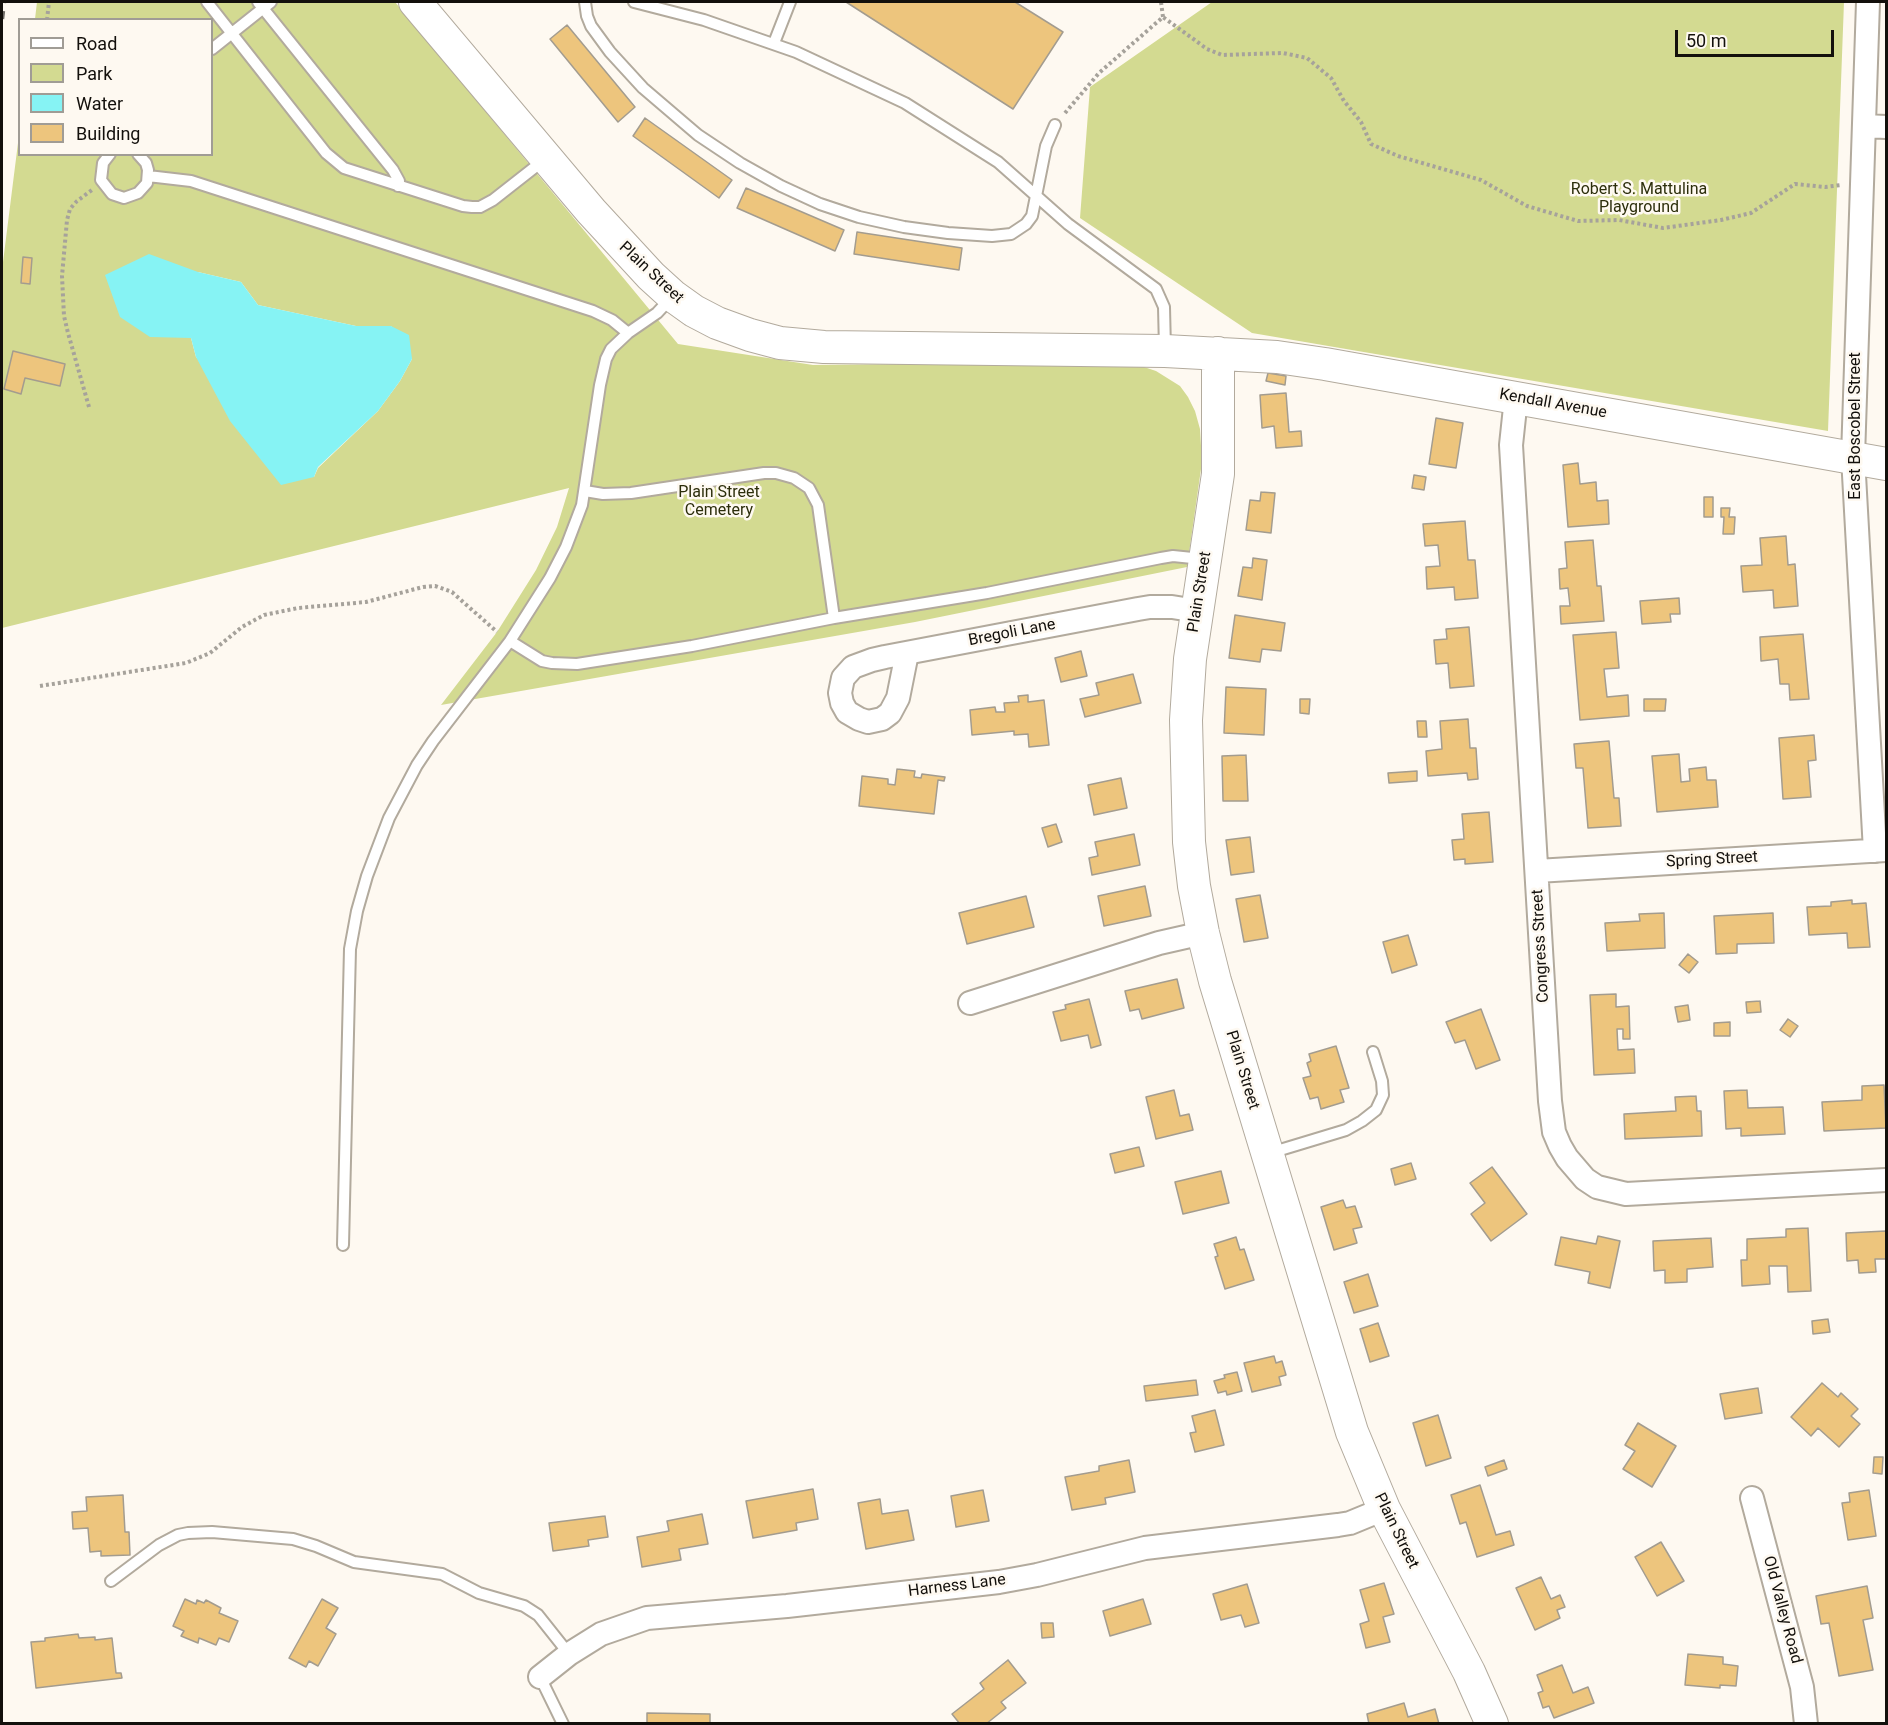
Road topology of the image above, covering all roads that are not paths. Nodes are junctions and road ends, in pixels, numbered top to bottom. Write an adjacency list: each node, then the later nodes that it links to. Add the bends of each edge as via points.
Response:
1 (207, 2): 8 (lane)
2 (416, 2): 16 (street, Plain Street)
3 (585, 2): 19 (lane, via 596,34 660,104 719,151 820,204 904,227 992,236 1011,234 1026,224)
4 (634, 2): 9 (lane, via 696,17)
5 (790, 2): 9 (lane)
6 (1868, 2): 12 (street, East Boscobel Street)
7 (264, 4): 8 (lane); 18 (lane, via 393,170)
8 (232, 33): 10 (lane); 18 (lane, via 331,158 351,172)
9 (774, 43): 19 (lane, via 905,103 998,162)
10 (213, 48)
11 (1055, 125): 19 (lane, via 1046,146)
12 (1864, 126): 13 (street); 25 (street, East Boscobel Street)
13 (1887, 127)
14 (108, 156): 17 (lane, via 100,173 103,185 117,197 133,196 144,188)
15 (140, 156): 17 (lane, via 146,163)
16 (547, 158): 18 (lane, via 480,207 463,206); 20 (street, Plain Street, via 635,260)
17 (148, 176): 21 (lane, via 191,182 593,311)
18 (398, 186)
19 (1037, 196): 22 (lane, via 1156,289 1164,308)
20 (673, 296): 21 (lane); 22 (street, Plain Street, via 725,326 780,343 873,348)
21 (628, 333): 27 (lane, via 611,349 603,370)
22 (1165, 351): 23 (street, Plain Street)
23 (1218, 353): 24 (street, Kendall Avenue, via 1325,364); 28 (street, Plain Street, via 1218,474)
24 (1516, 398): 25 (street, Kendall Avenue); 34 (street, Congress Street, via 1511,445)
25 (1853, 457): 26 (street, Kendall Avenue); 33 (street, East Boscobel Street)
26 (1887, 464)
27 (585, 491): 30 (lane, via 631,493 764,473 794,478 809,488 818,505); 31 (lane, via 578,519 559,561)
28 (1206, 560): 29 (street, Plain Street); 30 (lane, via 1184,556 1161,558 987,593)
29 (1197, 611): 32 (street, Bregoli Lane, via 1150,607); 35 (street, Plain Street, via 1188,679 1187,804 1191,865)
30 (834, 618): 31 (lane, via 577,664 542,661)
31 (510, 641): 40 (lane, via 433,741 404,786 361,894 349,967)
32 (907, 653): 32 (street, Bregoli Lane, via 853,667 843,678 842,703 851,715 868,722 890,713 897,704)
33 (1881, 851): 34 (street, Spring Street)
34 (1537, 871): 39 (street, Congress Street, via 1554,1132 1563,1152 1585,1179 1611,1192 1641,1194)
35 (1203, 933): 36 (street, via 1159,943); 38 (street, Plain Street)
36 (970, 1003)
37 (1372, 1052): 38 (lane, via 1383,1095 1376,1110 1346,1130)
38 (1267, 1154): 42 (street, Plain Street, via 1346,1413)
39 (1887, 1180)
40 (343, 1245)
41 (1752, 1498): 48 (street, Old Valley Road, via 1802,1687)
42 (1384, 1509): 44 (street, Harness Lane, via 1338,1526 1160,1545 999,1582 647,1618 601,1634); 47 (street, Plain Street)
43 (111, 1581): 44 (lane, via 159,1545 188,1533 294,1539 354,1562 442,1574 479,1593 524,1606 538,1615)
44 (569, 1654): 45 (street, Harness Lane)
45 (540, 1677): 46 (lane)
46 (563, 1724)
47 (1492, 1724)
48 (1806, 1724)

